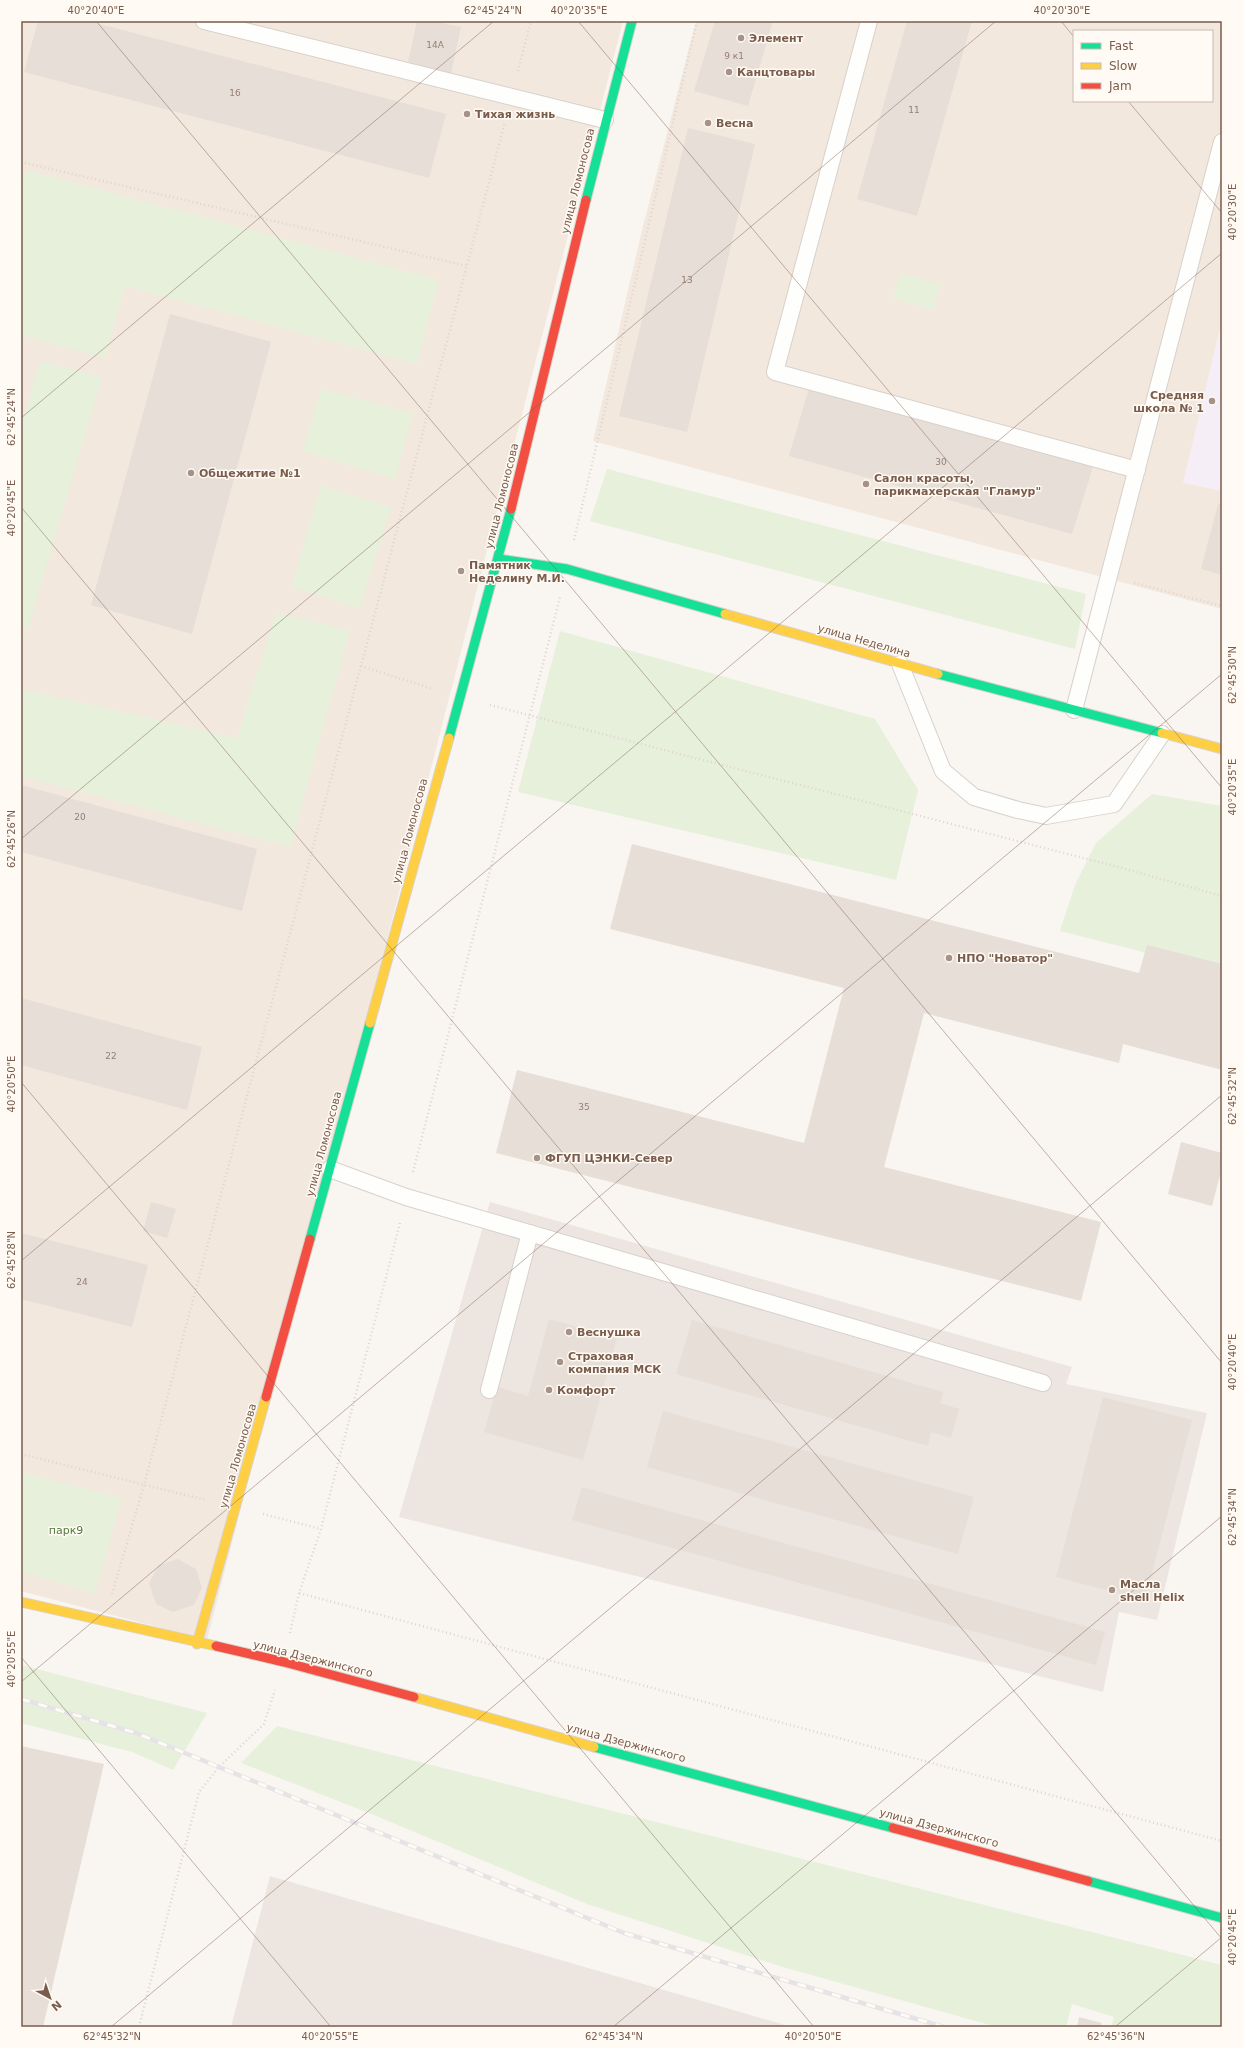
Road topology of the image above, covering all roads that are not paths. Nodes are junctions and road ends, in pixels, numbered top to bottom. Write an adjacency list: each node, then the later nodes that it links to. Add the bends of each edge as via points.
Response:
1 (204, 21): 4 (lane)
2 (632, 21): 4 (street, улица Ломоносова)
3 (869, 21): 6 (lane, via 775,372)
4 (605, 120): 7 (street, улица Ломоносова)
5 (1222, 142): 6 (lane)
6 (1137, 470): 9 (lane)
7 (499, 558): 8 (street, улица Неделина, via 567,569); 12 (street, улица Ломоносова)
8 (900, 664): 9 (street, улица Неделина); 10 (lane, via 943,771 974,797 1018,810 1046,816 1114,804)
9 (1074, 710): 10 (street, улица Неделина)
10 (1162, 734): 11 (street, улица Неделина)
11 (1222, 749)
12 (330, 1169): 13 (lane, via 406,1197); 17 (street, улица Ломоносова)
13 (530, 1233): 14 (lane); 15 (lane)
14 (1043, 1383)
15 (489, 1390)
16 (21, 1602): 17 (street, улица Дзержинского)
17 (197, 1644): 18 (street, улица Дзержинского, via 284,1662)
18 (1222, 1918)

